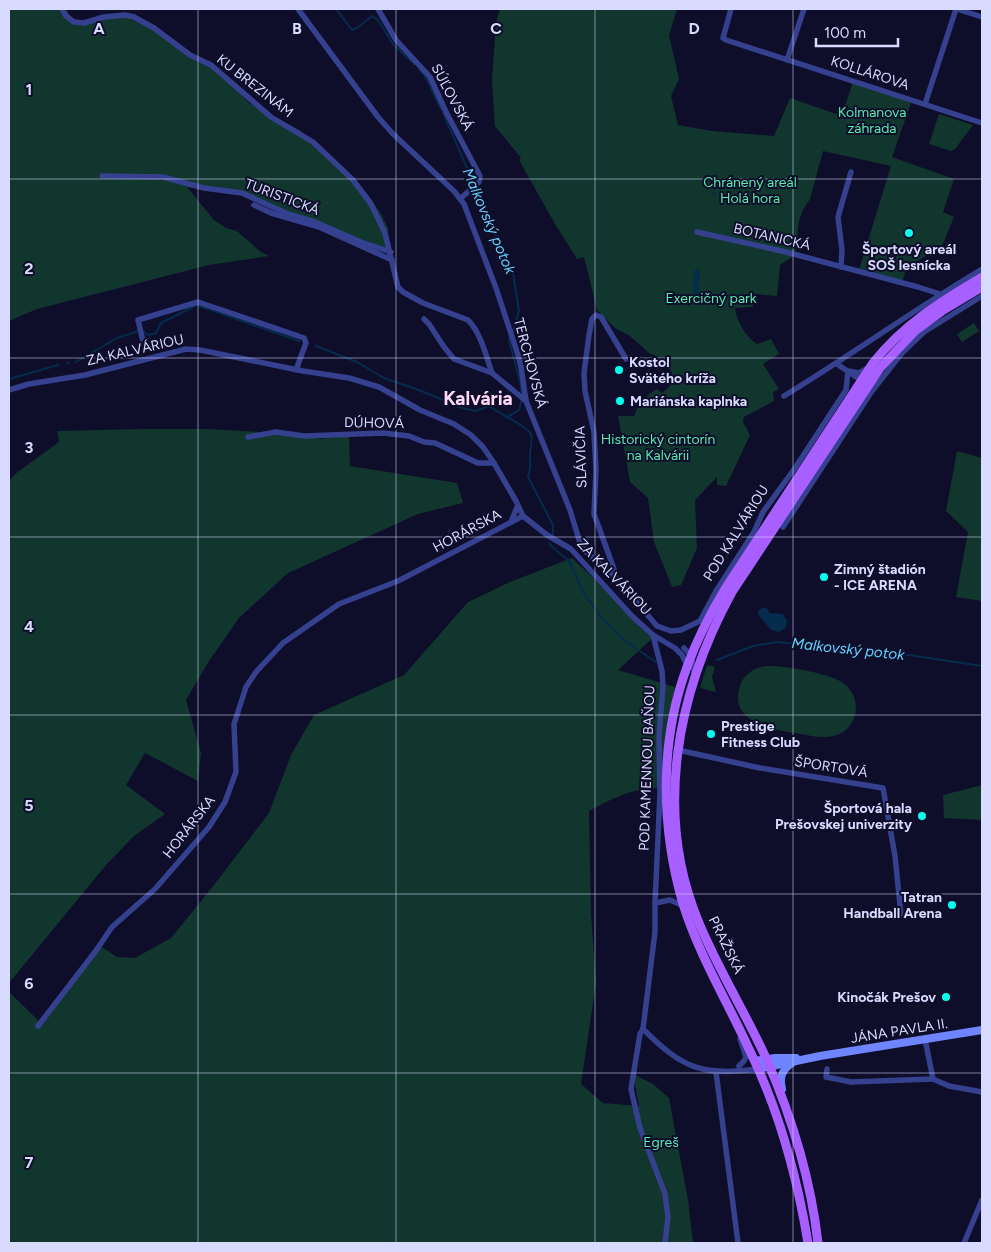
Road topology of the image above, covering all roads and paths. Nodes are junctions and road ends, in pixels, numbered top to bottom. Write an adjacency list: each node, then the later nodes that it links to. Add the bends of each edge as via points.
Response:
1 (62, 9): 16 (street, KU BREZINÁM, via 74,22 124,15 134,17 190,55 211,65 271,117 313,142 353,180 371,204)
2 (298, 9): 13 (street, TERCHOVSKÁ, via 378,117)
3 (378, 9): 13 (street, SÚĽOVSKÁ, via 396,40 430,77 480,176 479,182)
4 (731, 9): 8 (street, KOLLÁROVA, via 723,38)
5 (804, 9): 8 (street)
6 (956, 9): 7 (street); 9 (street)
7 (982, 17)
8 (787, 60): 9 (street, KOLLÁROVA)
9 (925, 104): 10 (street, KOLLÁROVA)
10 (982, 123)
11 (851, 172): 18 (street, via 838,217)
12 (102, 176): 16 (street, TURISTICKÁ, via 163,177 204,188 242,193 288,214)
13 (460, 198): 35 (street, TERCHOVSKÁ, via 522,367)
14 (254, 205): 17 (street, TURISTICKÁ, via 319,228)
15 (697, 232): 18 (street, BOTANICKÁ)
16 (391, 252): 17 (street)
17 (392, 260): 31 (street, via 398,287 403,292 440,311 463,317 472,324)
18 (841, 267): 22 (street, BOTANICKÁ)
19 (982, 269): 22 (street)
20 (982, 277): 28 (main road, POD KALVÁRIOU, via 936,305 902,331)
21 (982, 287): 32 (main road, POD KALVÁRIOU, via 916,330)
22 (940, 294): 27 (street)
23 (982, 296): 41 (street, via 924,332 885,372)
24 (424, 319): 31 (street, via 454,359)
25 (144, 345): 29 (street, ZA KALVÁRIOU, via 138,320 198,302 304,338 306,343)
26 (626, 359): 44 (street, SLÁVIČIA, via 601,317 596,315 589,335 585,391 594,432 594,514)
27 (837, 364): 30 (street); 34 (street)
28 (873, 364): 30 (street, via 860,373); 32 (main road, POD KALVÁRIOU)
29 (296, 370): 33 (street, ZA KALVÁRIOU, via 186,349 85,375); 37 (street, ZA KALVÁRIOU, via 350,378 378,387 471,435)
30 (848, 371): 32 (street); 45 (street, POD KALVÁRIOU, via 846,390 763,512 700,621 681,630 671,631)
31 (492, 373): 35 (street)
32 (865, 383): 47 (main road, POD KALVÁRIOU, via 725,589); 51 (main road, POD KALVÁRIOU, via 732,592)
33 (9, 390)
34 (784, 396)
35 (522, 399): 42 (street, TERCHOVSKÁ, via 570,510)
36 (248, 436): 37 (street, DÚHOVÁ, via 276,432 304,436 383,433 435,443 478,463)
37 (494, 463): 39 (street, ZA KALVÁRIOU)
38 (517, 507): 40 (street)
39 (523, 516): 40 (street, HORÁRSKA); 43 (street, ZA KALVÁRIOU)
40 (511, 522): 61 (street, HORÁRSKA, via 398,581 339,604 283,643 246,687 234,724 236,772 226,802 209,827 155,889 112,927)
41 (784, 527)
42 (580, 543): 43 (street); 44 (street, TERCHOVSKÁ)
43 (571, 549): 46 (street, ZA KALVÁRIOU)
44 (614, 576): 45 (street, SLÁVIČIA)
45 (658, 626): 46 (street)
46 (653, 635): 48 (street, ZA KALVÁRIOU); 50 (street, POD KAMENNOU BAŇOU)
47 (699, 638): 49 (street); 52 (main road, POD KALVÁRIOU)
48 (672, 647): 49 (street); 50 (street, via 663,645); 52 (street, ZA KALVÁRIOU)
49 (684, 648): 52 (street, via 690,653)
50 (657, 650): 57 (street, POD KAMENNOU BAŇOU, via 664,687 659,736)
51 (704, 650): 52 (street); 53 (main road, PRAŽSKÁ)
52 (686, 656): 53 (street, via 694,668); 55 (main road, PRAŽSKÁ, via 666,773 668,832)
53 (693, 682): 54 (main road, PRAŽSKÁ)
54 (678, 750): 59 (street, ŠPORTOVÁ, via 760,768 883,788); 66 (main road, PRAŽSKÁ, via 675,811 679,853 688,892 708,943)
55 (679, 888): 56 (street); 58 (main road, PRAŽSKÁ)
56 (670, 900): 57 (street); 58 (street)
57 (655, 903): 62 (street, POD KAMENNOU BAŇOU, via 655,932)
58 (684, 906): 60 (main road, PRAŽSKÁ)
59 (901, 915)
60 (723, 996): 68 (main road, PRAŽSKÁ); 69 (street, PRAŽSKÁ, via 746,1055)
61 (38, 1026)
62 (644, 1029): 71 (street, via 680,1061); 77 (street, POD KAMENNOU BAŇOU, via 640,1034 632,1089 640,1128 665,1194 668,1217)
63 (982, 1030): 64 (street, JÁNA PAVLA II.)
64 (925, 1039): 65 (street, JÁNA PAVLA II.); 73 (street)
65 (820, 1056): 66 (street, JÁNA PAVLA II.); 67 (street, JÁNA PAVLA II.)
66 (770, 1061): 67 (street, JÁNA PAVLA II.); 68 (street); 75 (main road, PRAŽSKÁ)
67 (795, 1062): 75 (street, via 785,1069 780,1078)
68 (756, 1065): 69 (street); 72 (street); 79 (main road, PRAŽSKÁ, via 788,1148)
69 (739, 1066): 72 (street)
70 (827, 1069): 73 (street, via 826,1077 851,1082)
71 (716, 1072): 72 (street); 78 (street)
72 (725, 1072)
73 (933, 1079): 74 (street)
74 (982, 1092)
75 (786, 1111): 80 (main road, PRAŽSKÁ, via 810,1195)
76 (982, 1200): 81 (street)
77 (665, 1243)
78 (738, 1243)
79 (808, 1243)
80 (818, 1243)
81 (964, 1243)

